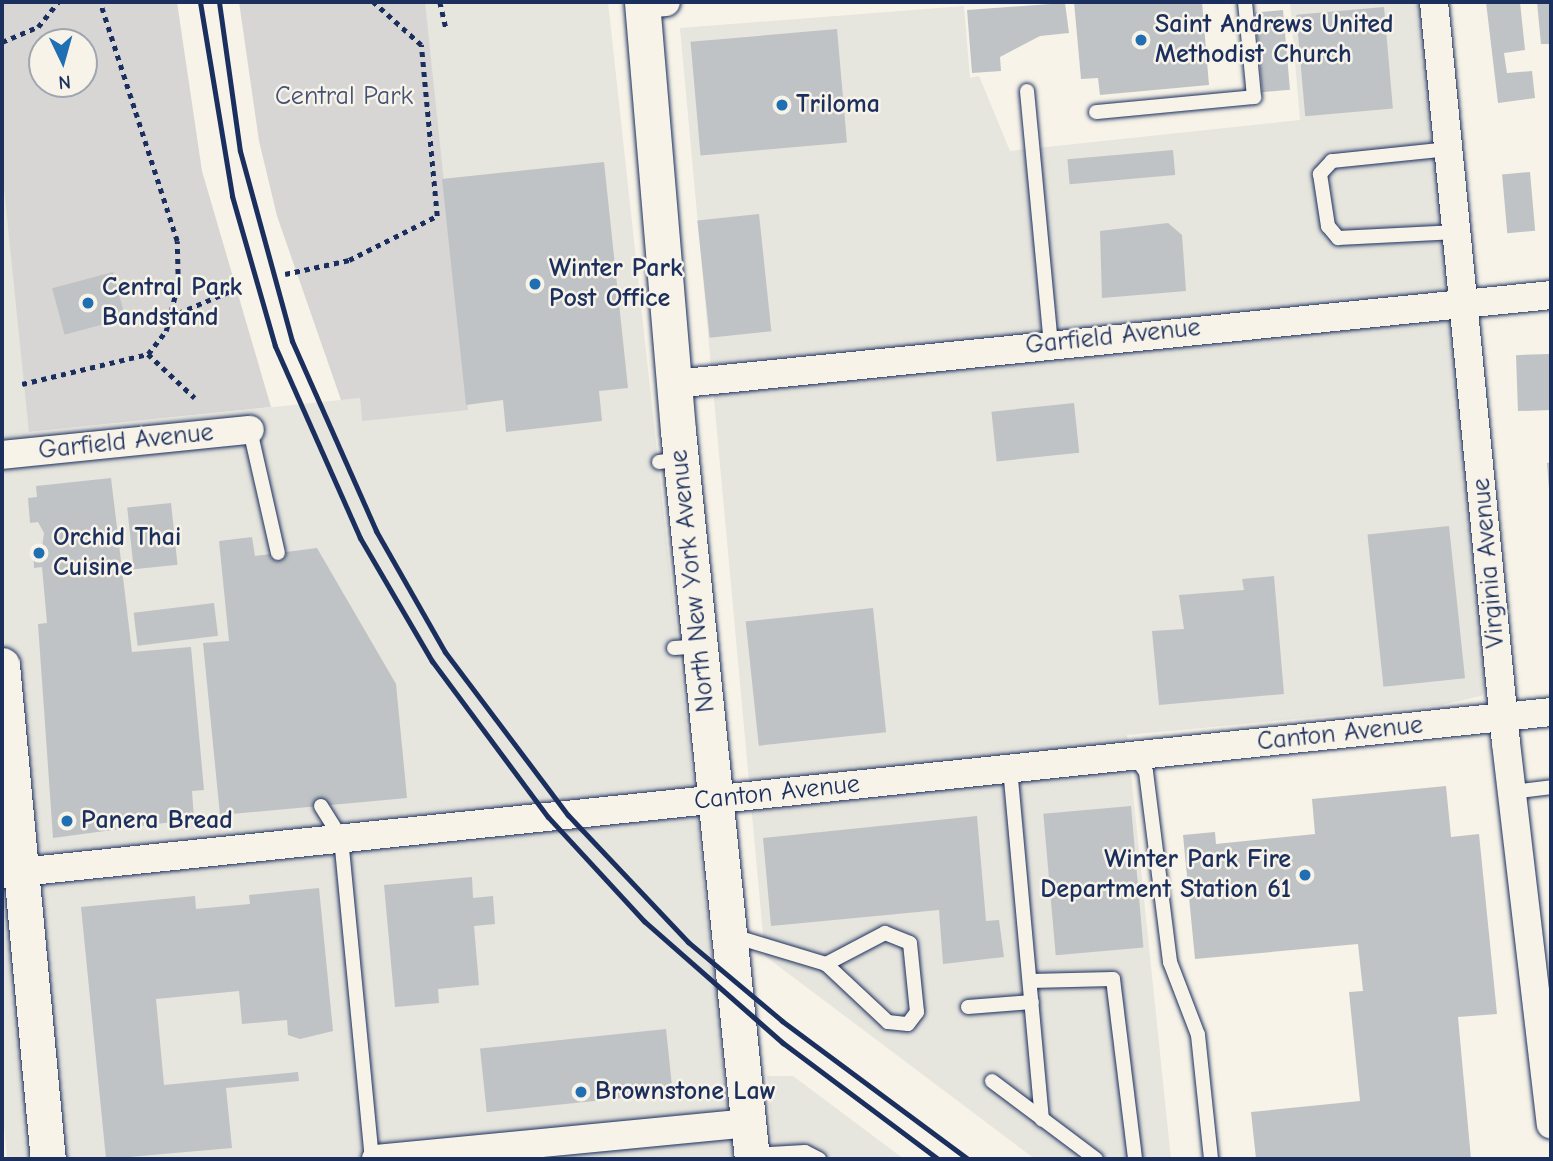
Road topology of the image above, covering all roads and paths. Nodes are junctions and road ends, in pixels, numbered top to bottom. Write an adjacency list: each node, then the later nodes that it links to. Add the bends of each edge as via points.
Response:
1 (58, 2): 9 (path, via 38,27)
2 (100, 2): 18 (path, via 177,241 178,284)
3 (373, 2): 14 (path, via 421,44 437,216 349,260)
4 (440, 2): 8 (path)
5 (1245, 2): 11 (lane, via 1254,97)
6 (1434, 2): 12 (street, Virginia Avenue)
7 (650, 3): 22 (street, North New York Avenue)
8 (446, 27)
9 (2, 42)
10 (1027, 91): 19 (lane)
11 (1096, 112)
12 (1449, 149): 13 (street, Virginia Avenue); 13 (lane, via 1332,161 1320,174 1328,226 1338,238)
13 (1457, 232): 17 (street, Virginia Avenue)
14 (285, 274)
15 (240, 287): 18 (path)
16 (1551, 295): 17 (street, Garfield Avenue)
17 (1465, 304): 19 (street, Garfield Avenue); 29 (street, Virginia Avenue)
18 (169, 317): 20 (path)
19 (1051, 344): 22 (street, Garfield Avenue)
20 (148, 354): 21 (path); 23 (path)
21 (22, 384)
22 (674, 384): 34 (street, North New York Avenue, via 670,460 687,647)
23 (195, 398)
24 (250, 430): 25 (street, Garfield Avenue); 26 (lane)
25 (2, 455)
26 (278, 553)
27 (2, 665): 37 (street)
28 (1551, 712): 29 (street, Canton Avenue)
29 (1503, 717): 30 (street, Canton Avenue); 33 (street, Virginia Avenue)
30 (1134, 755): 31 (street, Canton Avenue); 54 (lane, via 1146,772 1170,962 1198,1035)
31 (1010, 768): 34 (street, Canton Avenue); 40 (lane)
32 (1551, 787): 33 (lane)
33 (1512, 792): 43 (street, Virginia Avenue)
34 (715, 799): 36 (street, Canton Avenue); 38 (street, North New York Avenue)
35 (321, 806): 36 (lane)
36 (341, 838): 37 (street, Canton Avenue); 50 (lane)
37 (10, 873): 49 (street)
38 (729, 934): 39 (lane); 47 (street, North New York Avenue)
39 (826, 964): 39 (lane, via 888,1022 908,1024 917,1012 910,943 885,933)
40 (1030, 981): 41 (lane); 53 (lane, via 1113,979)
41 (1032, 1002): 42 (lane); 45 (lane)
42 (968, 1007)
43 (1548, 1062): 46 (street, Virginia Avenue)
44 (992, 1081): 45 (lane)
45 (1042, 1120): 52 (lane)
46 (1551, 1124)
47 (751, 1146): 48 (lane); 50 (street)
48 (805, 1156): 51 (lane)
49 (48, 1159)
50 (379, 1159)
51 (818, 1159)
52 (1096, 1159)
53 (1135, 1159)
54 (1211, 1159)

